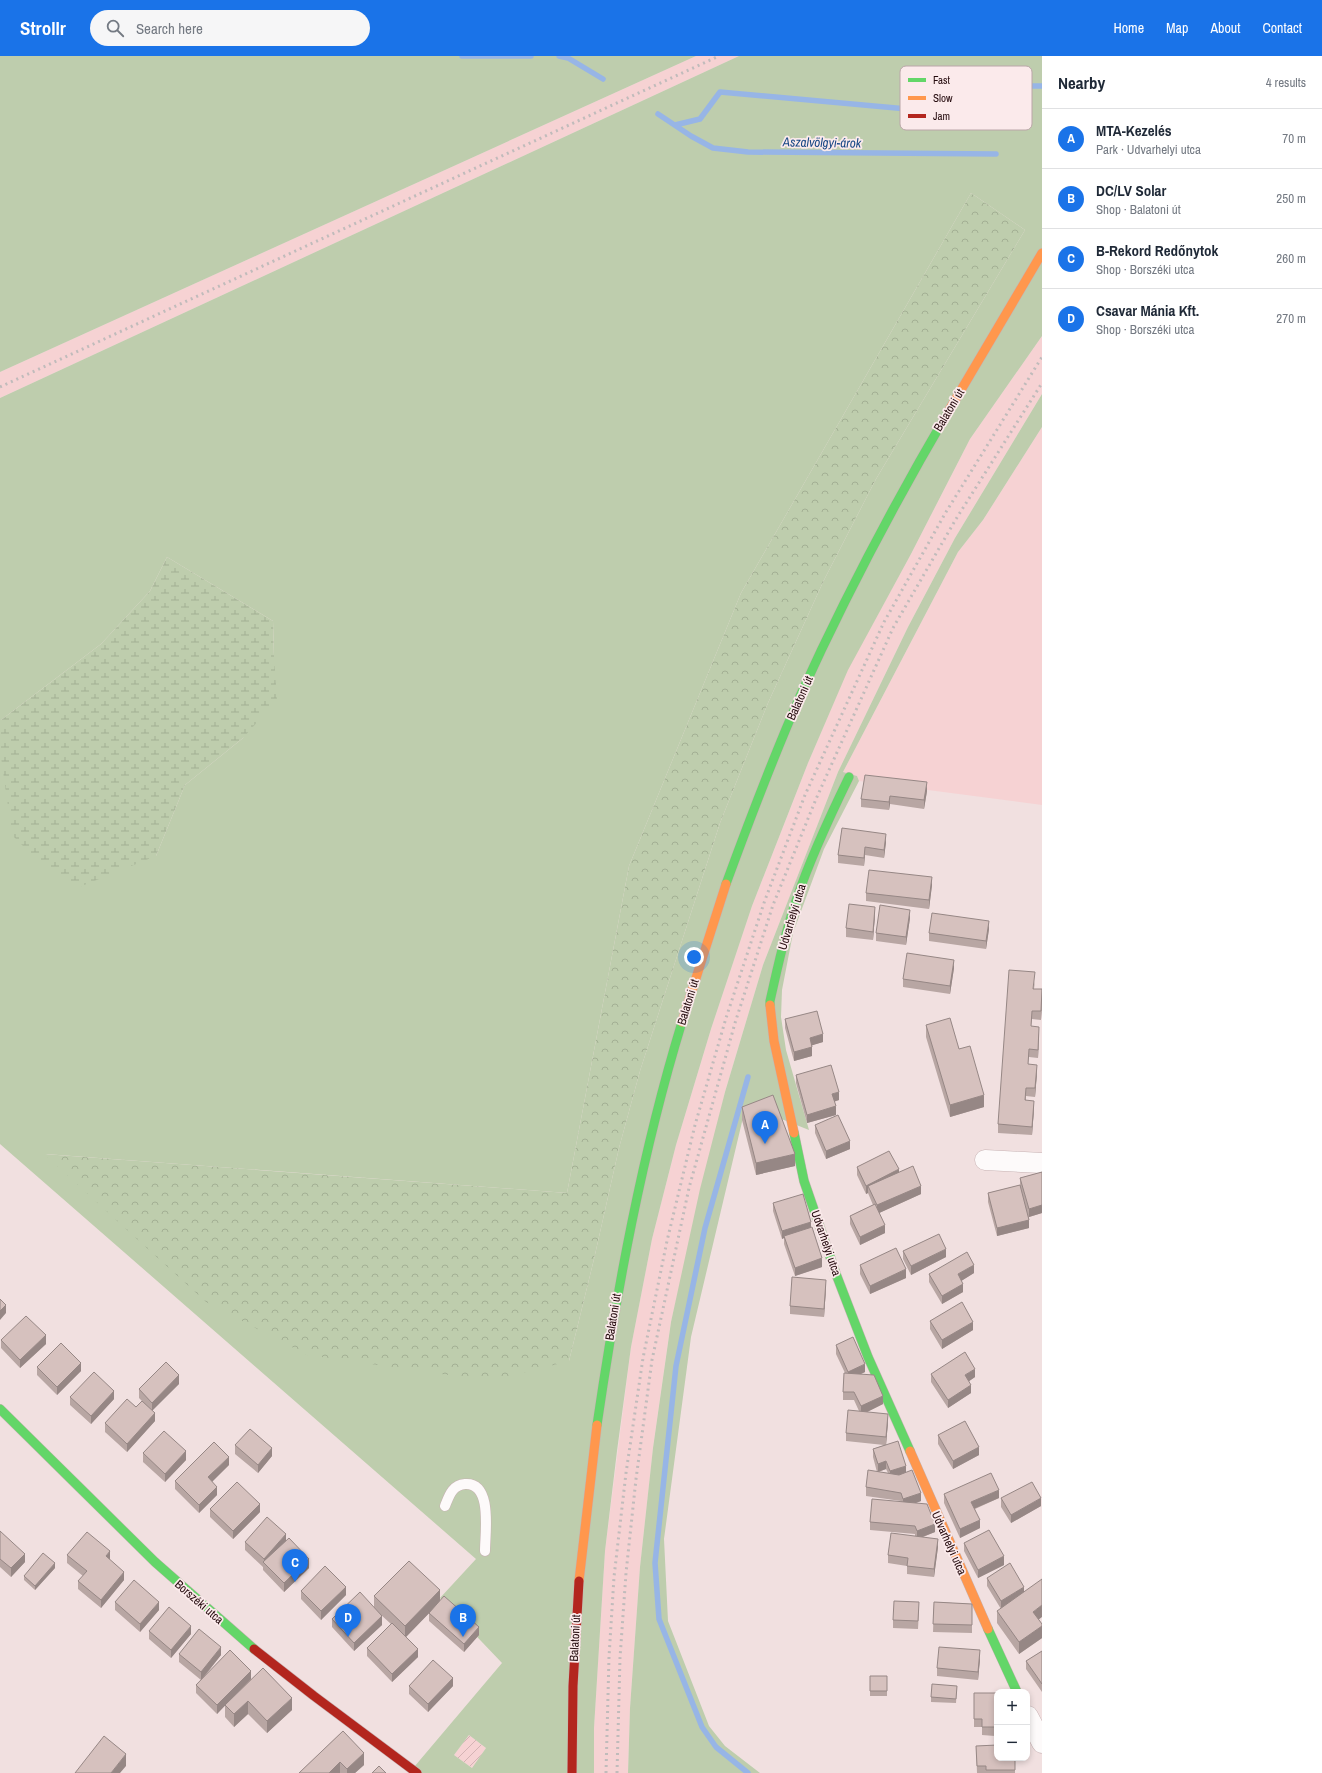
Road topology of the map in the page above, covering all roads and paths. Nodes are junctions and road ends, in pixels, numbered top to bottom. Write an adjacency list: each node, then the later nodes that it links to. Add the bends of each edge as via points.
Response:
1 (1042, 255): 14 (main road, Balatoni út, via 936,432 877,538 808,680 782,738 740,846 714,916 689,996 634,1208 604,1373 592,1460 577,1609 572,1691)
2 (849, 777): 8 (main road, Udvarhelyi utca, via 797,897 786,932 770,1001 774,1041 804,1181 836,1274 871,1364)
3 (985, 1160): 4 (street)
4 (1042, 1163)
5 (0, 1409): 13 (main road, Borszéki utca, via 117,1528 253,1649)
6 (445, 1506): 7 (lane, via 454,1487 465,1484 478,1487 485,1505)
7 (485, 1551)
8 (1016, 1689)
9 (1030, 1716): 11 (street)
10 (1030, 1718): 12 (street)
11 (1042, 1731)
12 (1042, 1743)
13 (417, 1773)
14 (572, 1773)

